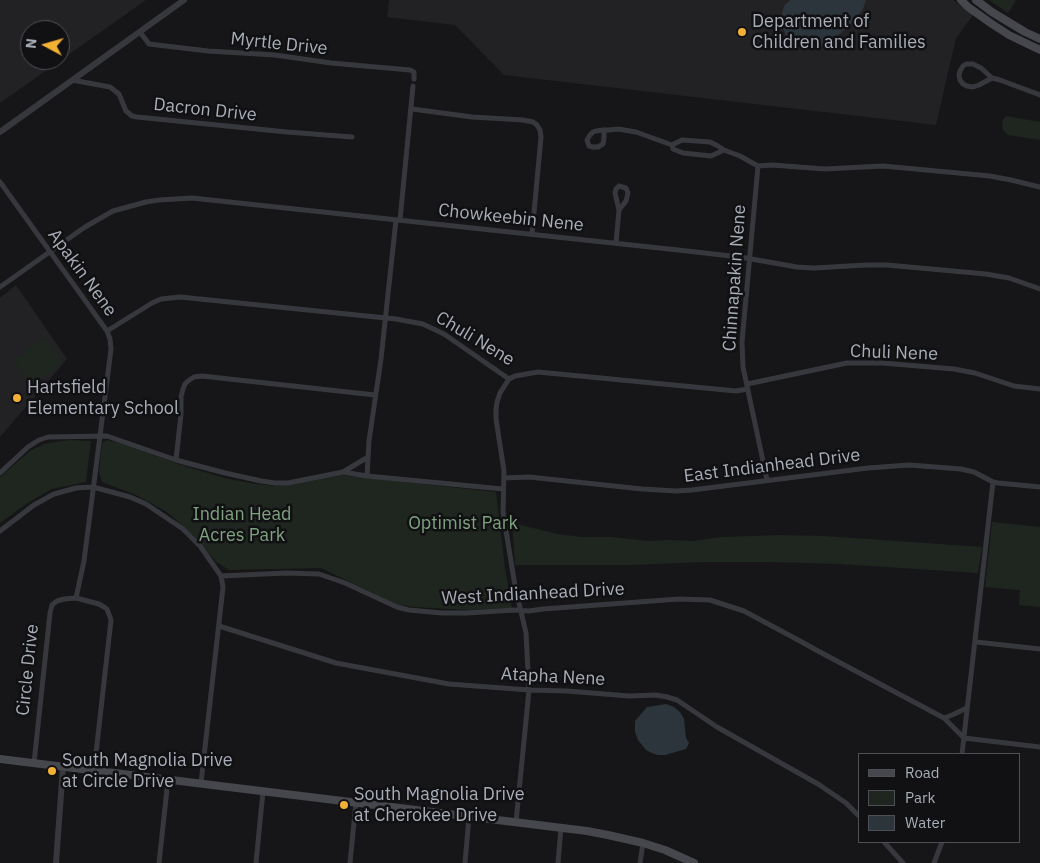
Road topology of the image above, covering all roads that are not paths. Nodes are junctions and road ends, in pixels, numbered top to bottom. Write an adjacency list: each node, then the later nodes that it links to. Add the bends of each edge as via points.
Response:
1 (184, 0): 4 (street)
2 (961, 0): 3 (main road)
3 (972, 2): 5 (main road); 6 (main road, via 992,24)
4 (140, 32): 8 (street, Myrtle Drive, via 149,44 410,70 414,72); 9 (street)
5 (1040, 39)
6 (1040, 50)
7 (992, 78): 7 (street, via 973,87 963,84 959,75 963,66 973,64); 11 (street)
8 (414, 79)
9 (72, 80): 14 (street); 15 (street, Dacron Drive, via 110,87 119,94 126,112 132,116)
10 (413, 86): 12 (street)
11 (1040, 95)
12 (412, 109): 22 (street); 23 (street, via 523,120 537,125 541,137)
13 (604, 130): 16 (street, via 636,132)
14 (0, 132)
15 (352, 136)
16 (672, 145): 17 (street, via 682,140 710,142); 17 (street, via 677,152 711,156)
17 (724, 150): 18 (street)
18 (758, 166): 20 (street, via 825,169 883,166 990,176); 26 (street, Chinnapakin Nene)
19 (0, 182): 25 (street, Apakin Nene)
20 (1040, 186)
21 (619, 210): 24 (street)
22 (398, 220): 23 (street, Chowkeebin Nene); 25 (street, Chowkeebin Nene, via 192,198 159,200 124,207 108,214); 29 (street)
23 (532, 234): 24 (street, Chowkeebin Nene)
24 (616, 243): 26 (street, Chowkeebin Nene)
25 (50, 253): 27 (street, Chowkeebin Nene); 30 (street, Apakin Nene)
26 (749, 259): 28 (street, Chowkeebin Nene, via 814,268 887,265 986,274); 32 (street, Chinnapakin Nene, via 742,342)
27 (0, 288)
28 (1040, 289)
29 (385, 318): 30 (street, Chuli Nene, via 180,297 152,303); 31 (street, Chuli Nene, via 433,328); 34 (street)
30 (107, 331): 35 (street, Apakin Nene, via 111,349)
31 (509, 379): 32 (street, Chuli Nene, via 538,372 736,391); 41 (street, via 500,393 496,410)
32 (747, 386): 33 (street, Chuli Nene, via 847,363 882,362 954,369 1014,386); 42 (street, Chinnapakin Nene)
33 (1040, 388)
34 (375, 395): 36 (street); 37 (street, via 202,376 194,378 182,389)
35 (99, 436): 37 (street, via 108,436); 38 (street, via 39,440); 45 (street, Apakin Nene)
36 (368, 457): 39 (street); 40 (street)
37 (176, 460): 39 (street, via 275,483)
38 (0, 472)
39 (343, 472): 40 (street)
40 (367, 476): 46 (street)
41 (504, 478): 42 (street, East Indianhead Drive, via 529,477 676,491); 46 (street)
42 (767, 480): 43 (street, East Indianhead Drive, via 909,465 961,469)
43 (993, 482): 44 (street, East Indianhead Drive); 52 (street)
44 (1040, 487)
45 (93, 488): 47 (street, via 76,488 54,494); 48 (street, via 146,504 183,529 200,546); 49 (street, Apakin Nene)
46 (503, 489): 50 (street, via 503,512)
47 (0, 531)
48 (221, 576): 50 (street, West Indianhead Drive, via 313,573 409,610 458,613); 51 (street)
49 (76, 598): 61 (street, Circle Drive, via 57,601 50,613); 63 (street, via 104,607 111,620)
50 (521, 611): 54 (street); 56 (street, West Indianhead Drive, via 679,599 716,602 744,611)
51 (219, 626): 54 (street, Atapha Nene, via 350,666 449,684); 65 (street)
52 (976, 642): 53 (street); 55 (street)
53 (1040, 649)
54 (530, 690): 68 (street, Atapha Nene, via 667,696 824,788); 70 (street)
55 (967, 708): 56 (street); 57 (street)
56 (944, 718): 57 (street, West Indianhead Drive)
57 (964, 738): 58 (street); 59 (street)
58 (1040, 747)
59 (962, 753)
60 (0, 759): 61 (main road)
61 (34, 763): 62 (main road)
62 (63, 767): 63 (main road); 75 (street)
63 (94, 771): 64 (main road)
64 (168, 780): 65 (main road); 76 (street)
65 (201, 783): 66 (main road)
66 (263, 791): 67 (main road); 77 (street)
67 (356, 802): 69 (main road); 78 (street)
68 (858, 815)
69 (469, 816): 70 (main road); 79 (street)
70 (516, 822): 71 (main road)
71 (561, 828): 72 (main road); 80 (street)
72 (642, 843): 81 (street); 82 (main road)
73 (885, 843): 83 (street)
74 (942, 843): 84 (street)
75 (56, 863)
76 (159, 863)
77 (256, 863)
78 (350, 863)
79 (465, 863)
80 (558, 863)
81 (640, 863)
82 (694, 863)
83 (903, 863)
84 (934, 863)

